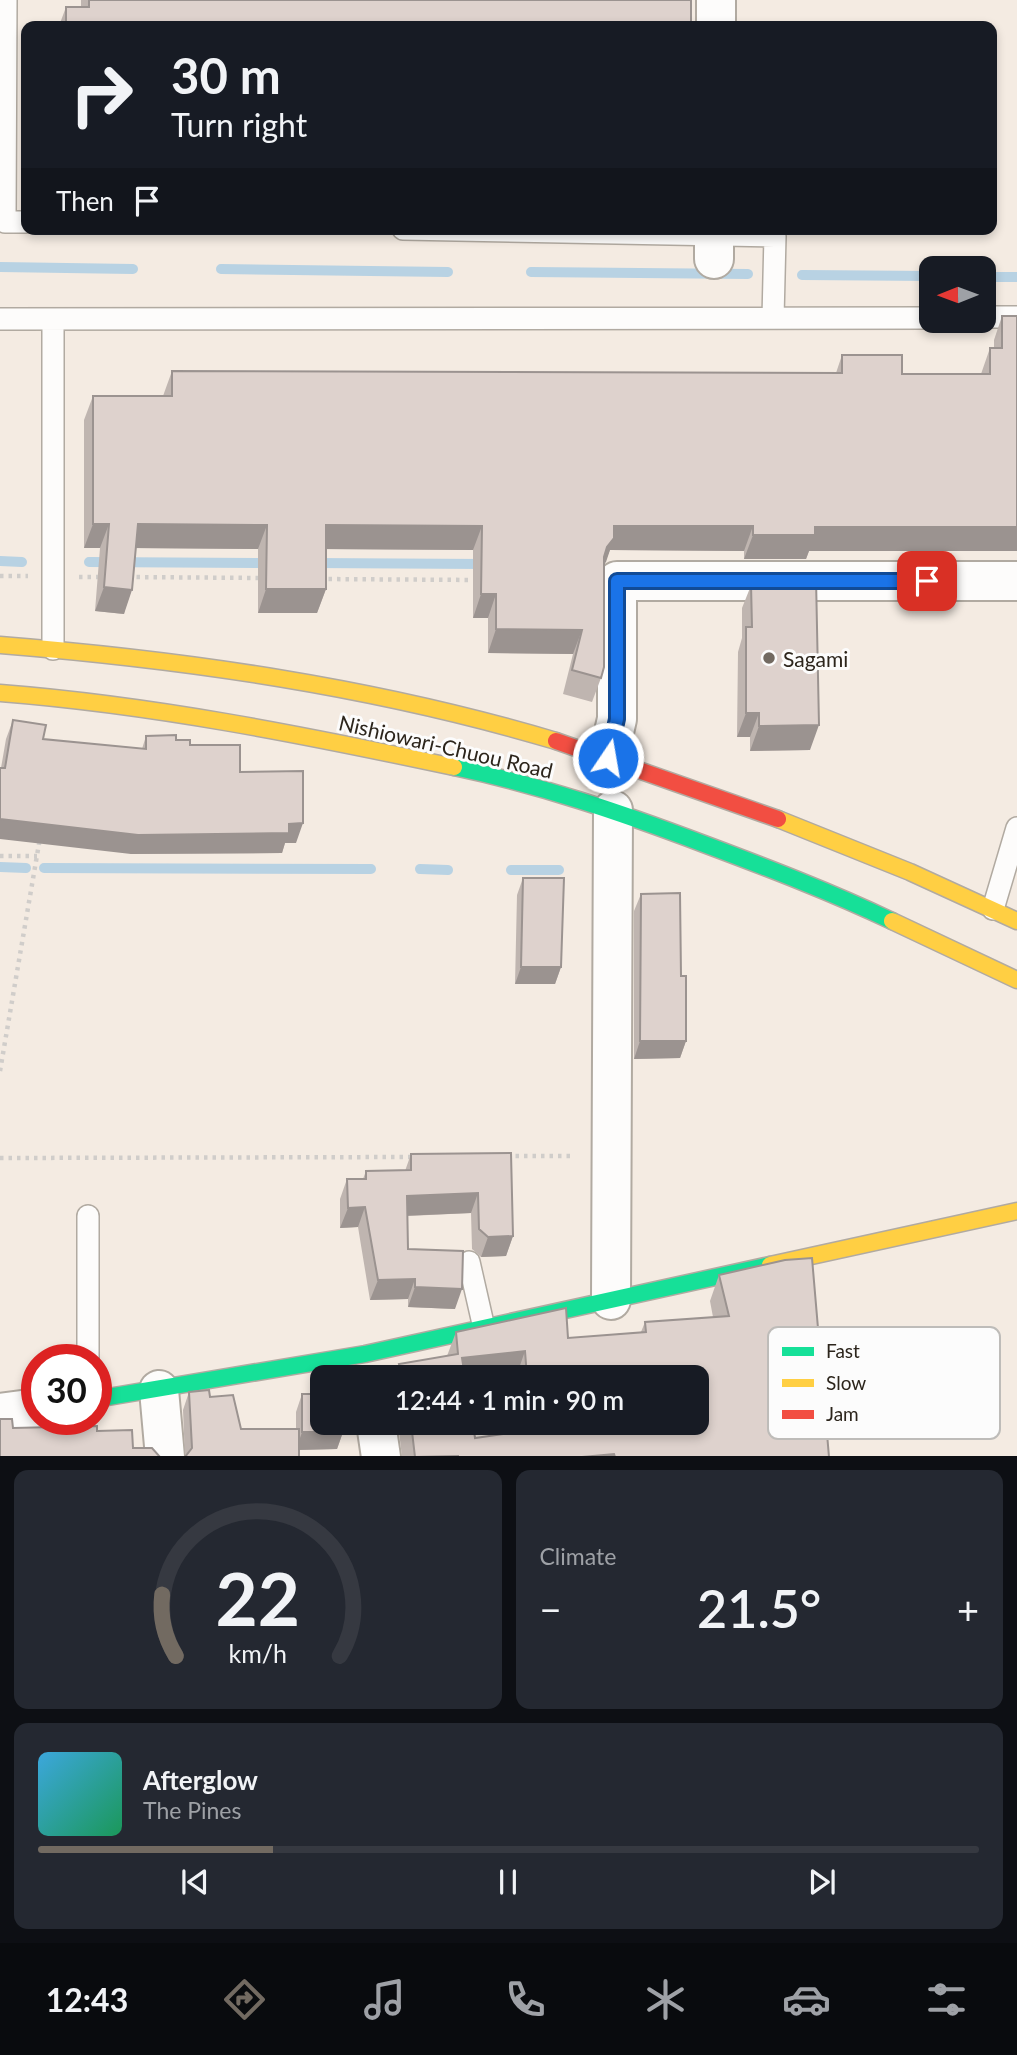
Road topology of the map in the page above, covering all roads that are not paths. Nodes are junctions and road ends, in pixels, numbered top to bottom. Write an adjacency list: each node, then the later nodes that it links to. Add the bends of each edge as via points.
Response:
1 (6, 0): 4 (lane, via 5,222)
2 (716, 0): 3 (street)
3 (716, 21)
4 (21, 222)
5 (558, 235): 6 (lane)
6 (714, 241): 10 (lane, via 775,236)
7 (919, 317): 10 (lane)
8 (996, 317): 9 (lane)
9 (1017, 317)
10 (774, 318): 11 (lane)
11 (53, 319): 12 (lane); 15 (lane)
12 (0, 320)
13 (1017, 581): 17 (street, via 617,581 617,719)
14 (0, 645): 15 (main road, Nishiowari-Chuou Road)
15 (53, 649): 17 (main road, Nishiowari-Chuou Road, via 248,673 409,704 526,732)
16 (0, 693): 18 (main road, Nishiowari-Chuou Road, via 65,698 305,735 508,778)
17 (608, 758): 20 (main road, Nishiowari-Chuou Road, via 805,829)
18 (613, 810): 22 (main road, Nishiowari-Chuou Road, via 826,890); 26 (street)
19 (1017, 828): 20 (lane)
20 (993, 909): 21 (main road, Nishiowari-Chuou Road)
21 (1017, 921)
22 (1017, 980)
23 (1017, 1211): 26 (main road)
24 (88, 1216): 28 (lane)
25 (469, 1262): 27 (lane)
26 (611, 1300): 27 (main road)
27 (484, 1328): 29 (main road)
28 (88, 1344)
29 (370, 1365)
30 (310, 1373): 31 (main road)
31 (159, 1390): 32 (main road); 36 (street)
32 (112, 1397)
33 (21, 1410): 34 (street)
34 (0, 1413)
35 (378, 1435): 37 (street)
36 (165, 1456)
37 (381, 1456)

